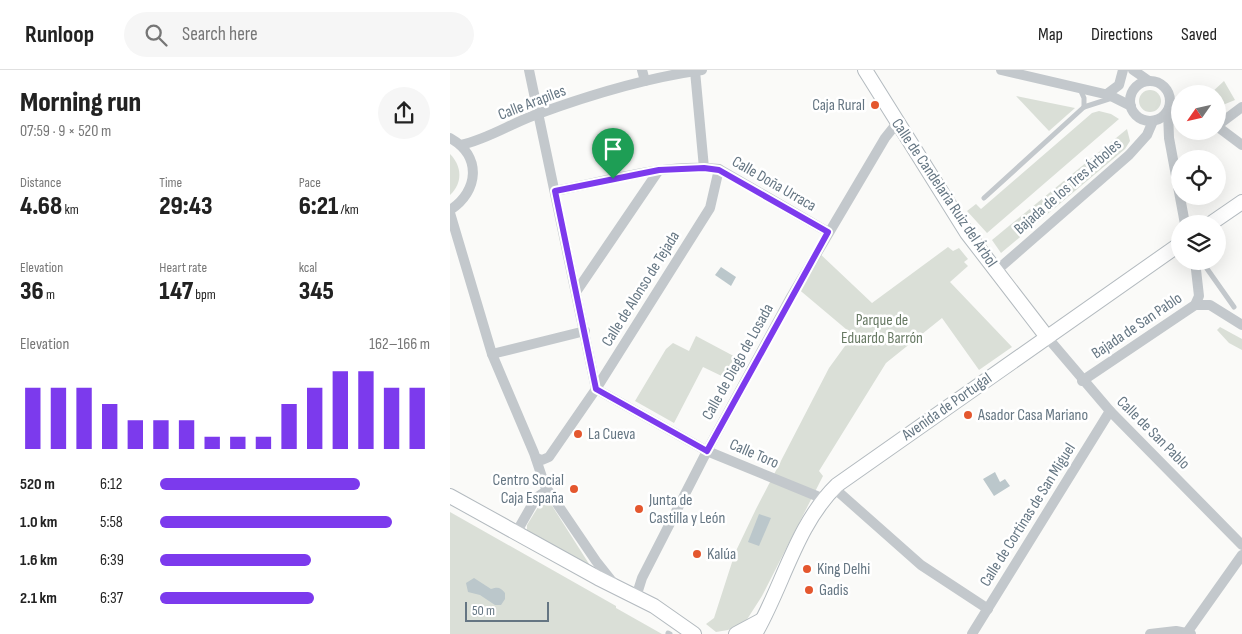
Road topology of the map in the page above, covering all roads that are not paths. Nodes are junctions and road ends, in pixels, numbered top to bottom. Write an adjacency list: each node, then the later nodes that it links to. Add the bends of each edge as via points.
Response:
1 (529, 70): 19 (street)
2 (642, 70): 9 (street)
3 (698, 70): 9 (street, Calle Arapiles); 28 (street)
4 (1001, 70): 11 (street)
5 (1124, 70): 12 (street); 13 (street)
6 (1133, 70): 10 (street)
7 (1157, 70): 10 (street)
8 (866, 71): 23 (main road, Calle de Candelaria Ruiz del Árbol)
9 (645, 81): 19 (street, Calle Arapiles)
10 (1151, 81): 12 (street); 14 (street, via 1165,87)
11 (1077, 87): 13 (street); 16 (lane, via 1083,96)
12 (1135, 89): 13 (street); 15 (street)
13 (1111, 96): 15 (street); 16 (lane)
14 (1171, 100)
15 (1131, 106): 21 (street, via 1139,117)
16 (1084, 107): 32 (lane)
17 (1171, 107): 21 (street)
18 (1242, 108): 20 (street)
19 (537, 114): 26 (street, Calle Arapiles, via 484,139); 31 (street)
20 (1226, 120)
21 (1153, 121): 41 (street, Bajada de los Tres Árboles, via 1147,135 1129,154)
22 (1171, 122): 35 (street, via 1169,138)
23 (897, 123): 37 (street, Calle de Diego de Losada); 41 (main road, Calle de Candelaria Ruiz del Árbol, via 960,224)
24 (1226, 133): 27 (street)
25 (450, 138): 26 (street)
26 (461, 145): 34 (street, via 471,161 473,181 468,193)
27 (1242, 146)
28 (704, 168): 29 (street, Calle Doña Urraca); 30 (street, Calle Doña Urraca)
29 (659, 170): 31 (street, Calle Doña Urraca); 42 (street)
30 (719, 170): 37 (street, Calle Doña Urraca); 50 (street, Calle de Alonso de Tejada, via 710,208)
31 (555, 191): 42 (street)
32 (984, 198)
33 (1242, 202): 36 (main road)
34 (450, 212): 48 (street)
35 (1183, 215)
36 (1223, 215)
37 (828, 232): 52 (street, Calle de Diego de Losada)
38 (1171, 250): 47 (main road, Avenida de Portugal)
39 (1196, 270): 43 (street, Bajada de San Pablo, via 1199,296)
40 (1208, 270): 44 (lane)
41 (996, 271): 47 (main road, Calle de Candelaria Ruiz del Árbol)
42 (576, 292): 46 (street)
43 (1195, 305): 45 (street, via 1210,305); 49 (street, Bajada de San Pablo)
44 (1234, 308)
45 (1242, 325)
46 (585, 331): 48 (street); 50 (street)
47 (1047, 337): 49 (street, Calle de San Pablo); 54 (main road, Avenida de Portugal)
48 (492, 354): 53 (street)
49 (1082, 381): 51 (street, Calle de San Pablo)
50 (596, 389): 52 (street, Calle Toro); 53 (street, Calle de Alonso de Tejada, via 549,457)
51 (1110, 411): 59 (street, Calle de San Pablo); 63 (street, Calle de Cortinas de San Miguel)
52 (707, 451): 57 (street, Calle Toro); 62 (street, Calle de Diego de Losada, via 640,583)
53 (536, 458): 55 (street)
54 (834, 488): 57 (main road, Avenida de Portugal); 63 (street, via 921,565)
55 (550, 495): 58 (street, via 543,493 538,496); 61 (street, via 599,566)
56 (450, 496): 58 (main road)
57 (824, 499): 64 (main road, Avenida de Portugal, via 801,537)
58 (516, 533): 61 (main road)
59 (1242, 545)
60 (1242, 555): 66 (street)
61 (621, 590): 62 (main road)
62 (636, 597): 67 (main road)
63 (988, 609): 71 (street, Calle de Cortinas de San Miguel)
64 (766, 615): 68 (main road); 69 (main road, Avenida de Portugal); 70 (main road, Avenida de Portugal)
65 (1168, 633): 66 (street); 72 (street)
66 (1188, 633)
67 (694, 634)
68 (736, 634)
69 (755, 634)
70 (761, 634)
71 (973, 634)
72 (1150, 634)

